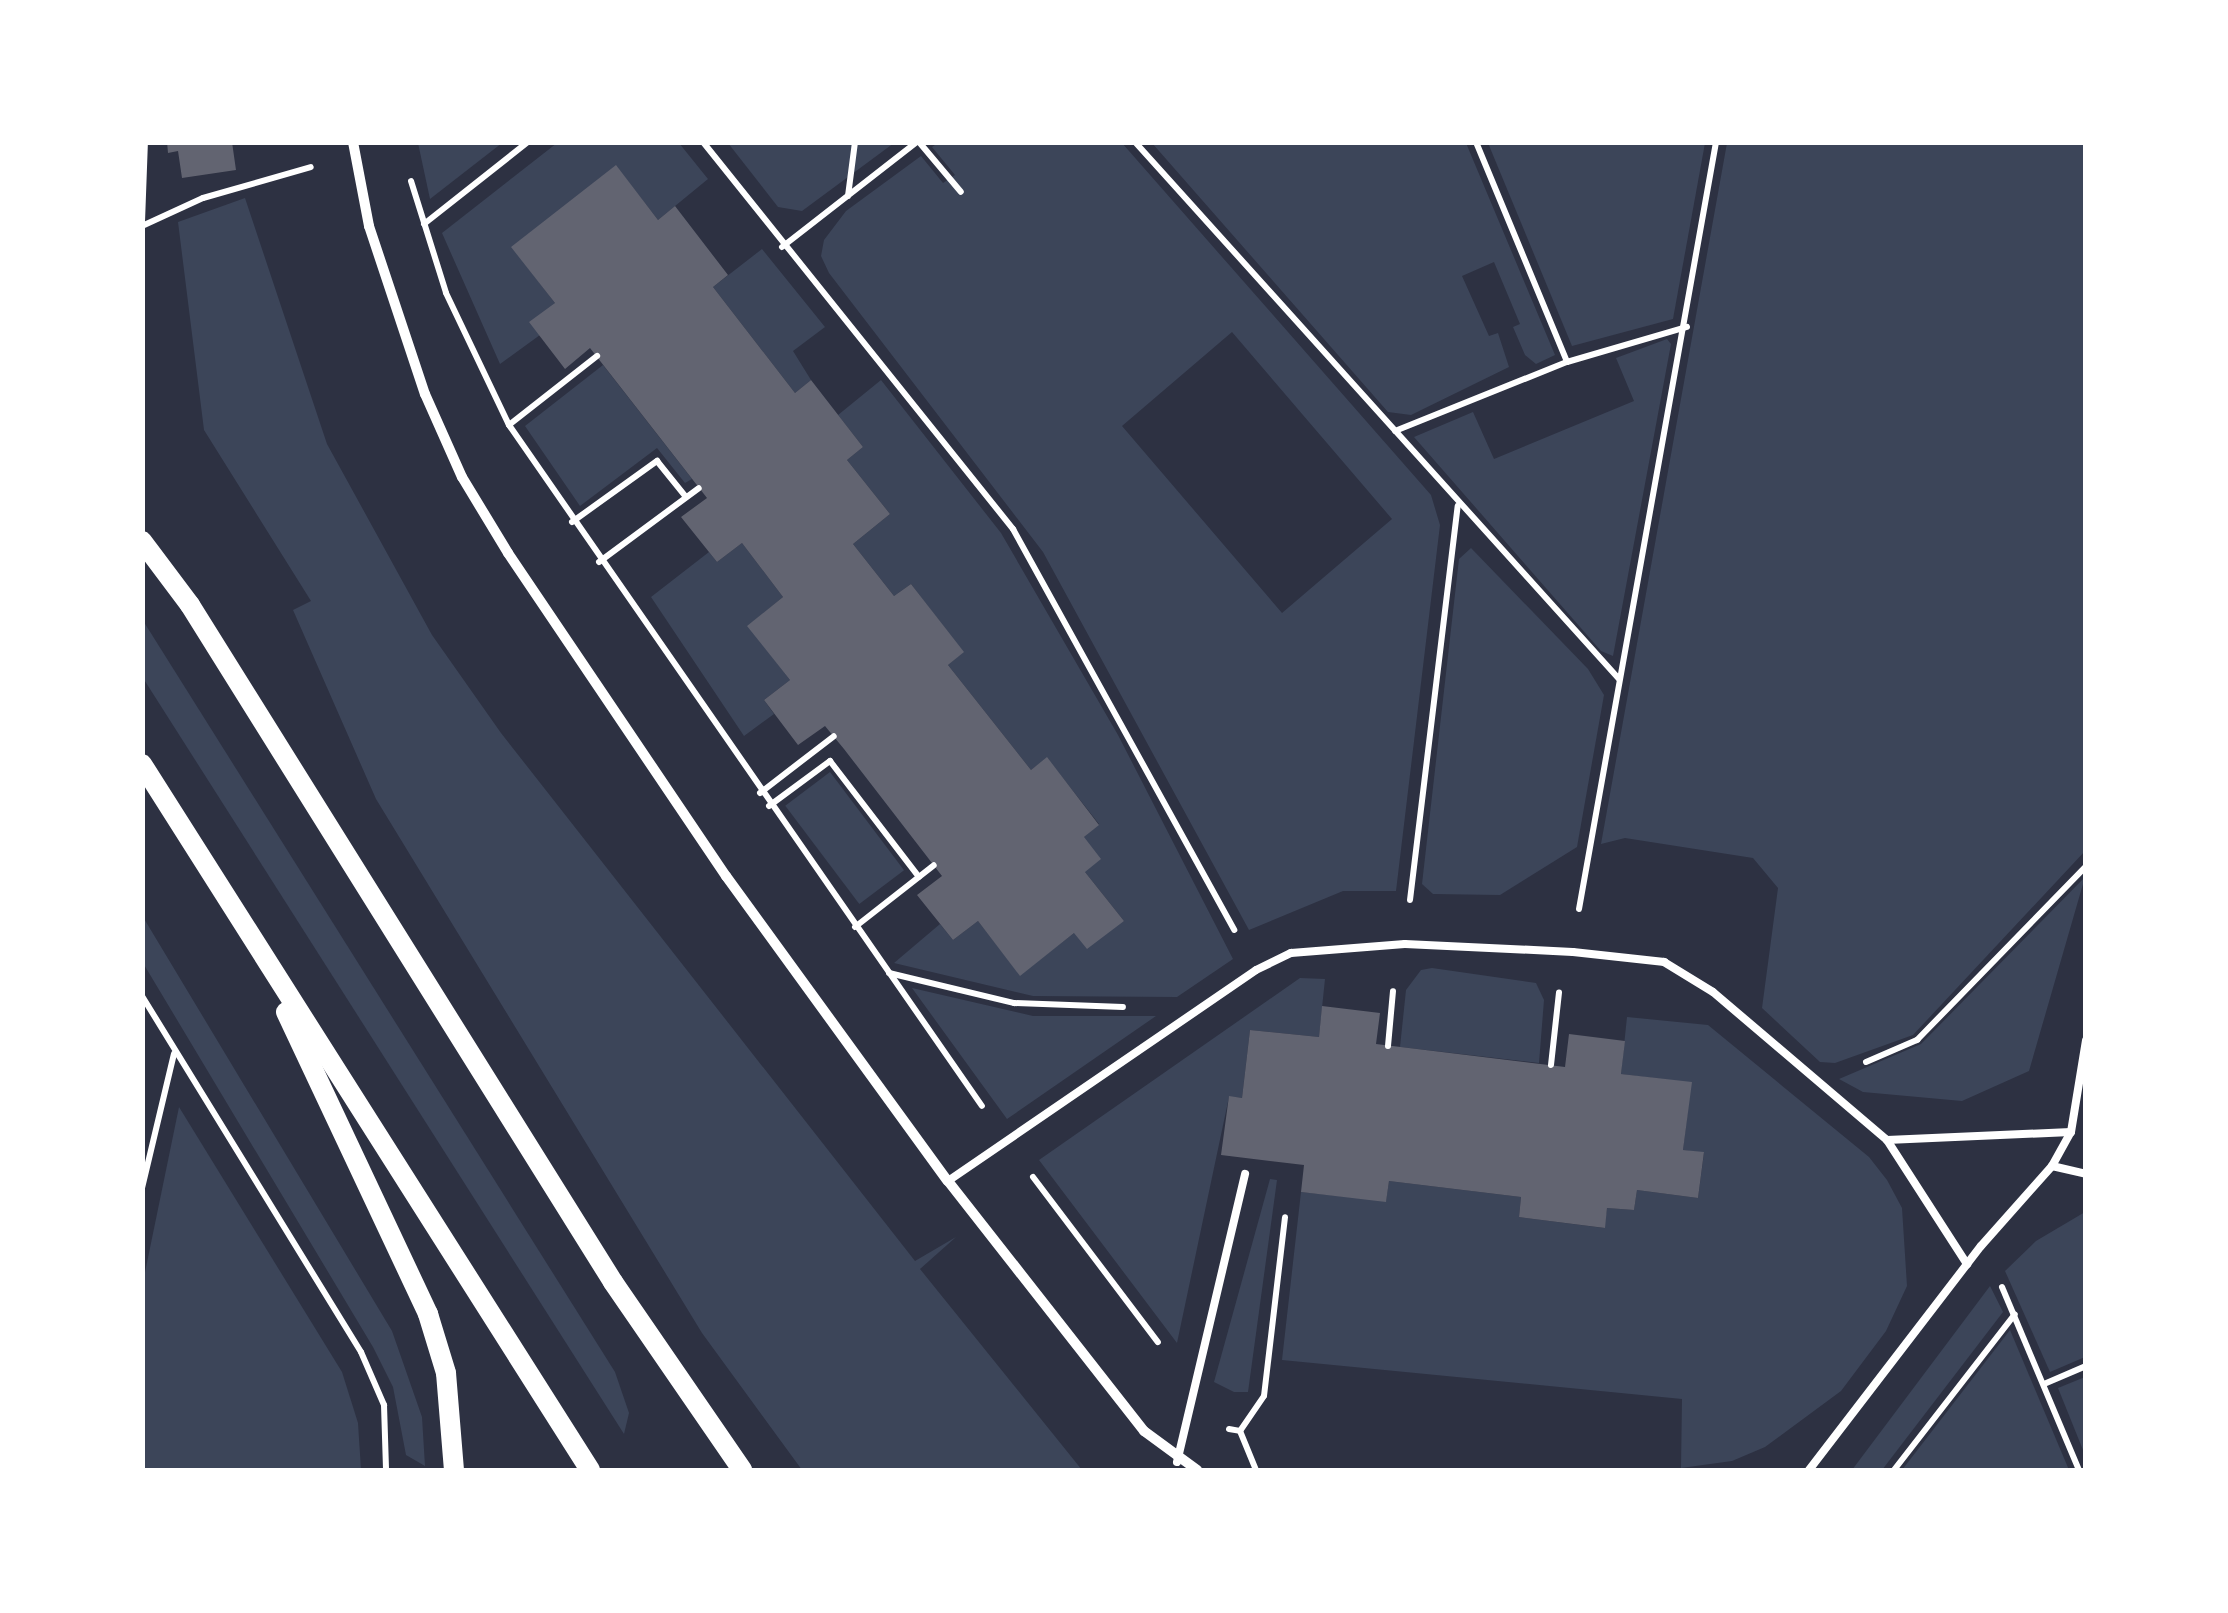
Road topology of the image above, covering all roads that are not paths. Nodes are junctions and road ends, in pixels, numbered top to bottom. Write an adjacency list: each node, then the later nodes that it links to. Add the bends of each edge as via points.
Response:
1 (354, 148): 12 (street, via 368,226 425,394 462,477 726,876)
2 (142, 542): 17 (main road, via 190,606 613,1282)
3 (142, 764): 4 (main road)
4 (151, 794): 5 (main road)
5 (248, 933): 15 (main road, via 428,1314 446,1373); 16 (main road)
6 (2086, 1040): 7 (lane)
7 (2071, 1132): 8 (lane); 9 (lane)
8 (1887, 1140): 12 (lane, via 1690,974 1664,962 1405,944 1327,946 1256,970); 13 (lane)
9 (2052, 1166): 11 (lane); 13 (lane)
10 (1245, 1174): 14 (lane)
11 (2086, 1174)
12 (948, 1181): 14 (street, via 1144,1431)
13 (1967, 1264): 19 (lane)
14 (1178, 1462): 18 (street)
15 (454, 1470)
16 (590, 1470)
17 (742, 1470)
18 (1196, 1470)
19 (1809, 1470)

